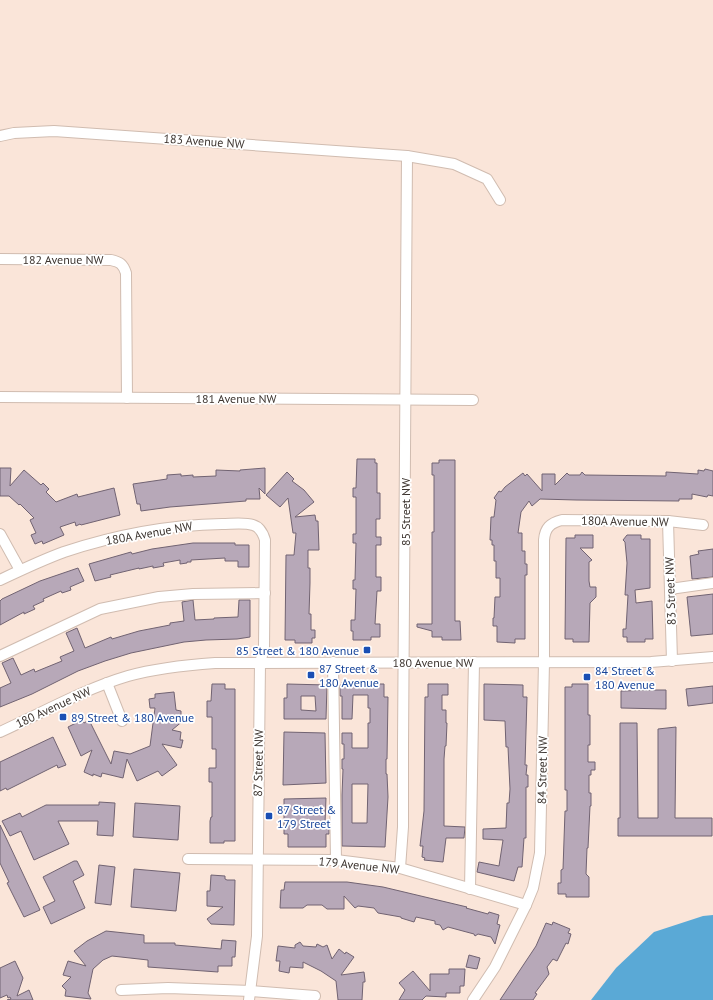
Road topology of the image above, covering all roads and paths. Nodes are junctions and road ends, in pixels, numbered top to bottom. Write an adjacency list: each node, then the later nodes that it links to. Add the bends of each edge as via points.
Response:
1 (0, 136): 2 (street, 183 Avenue NW, via 54,130)
2 (407, 156): 3 (street, 183 Avenue NW, via 454,164 486,179); 7 (street, 85 Street NW)
3 (500, 200)
4 (0, 259): 6 (street, 182 Avenue NW, via 111,260 124,266)
5 (0, 397): 6 (street, 181 Avenue NW)
6 (127, 398): 7 (street, 181 Avenue NW)
7 (406, 399): 8 (street, 181 Avenue NW); 23 (street, 85 Street NW)
8 (472, 400)
9 (668, 521): 10 (street, 180A Avenue NW); 11 (street, 180A Avenue NW, via 562,520); 17 (street, 83 Street NW)
10 (703, 525)
11 (549, 526): 25 (street, 84 Street NW, via 544,540)
12 (259, 528): 14 (street, 180A Avenue NW, via 245,524 210,524 135,533 65,552); 18 (street, 87 Street NW, via 265,540)
13 (0, 534): 14 (street)
14 (20, 570): 15 (street, 180A Avenue NW)
15 (0, 580)
16 (713, 583): 17 (street)
17 (670, 589): 21 (street, 83 Street NW)
18 (265, 593): 19 (street, via 165,596 100,609); 26 (street, 87 Street NW, via 264,648)
19 (0, 656)
20 (713, 657): 21 (street, 180 Avenue NW)
21 (672, 661): 25 (street, 180 Avenue NW)
22 (333, 662): 23 (street, 180 Avenue NW); 26 (street, 180 Avenue NW); 32 (street)
23 (404, 662): 24 (street, 180 Avenue NW); 33 (street, 85 Street NW, via 403,827)
24 (474, 662): 25 (street, 180 Avenue NW); 34 (street)
25 (544, 662): 35 (street, 84 Street NW, via 540,853 533,888)
26 (260, 663): 27 (street, 180 Avenue NW, via 215,663 174,667); 31 (street, 87 Street NW)
27 (107, 683): 28 (street, 180 Avenue NW); 29 (street, 180 Avenue NW)
28 (122, 721)
29 (0, 732)
30 (188, 858): 31 (street, 179 Avenue NW)
31 (259, 860): 32 (street, 179 Avenue NW); 37 (street, 87 Street NW, via 258,936)
32 (336, 860): 33 (street, 179 Avenue NW)
33 (400, 868): 34 (street, 179 Avenue NW)
34 (470, 889): 35 (street, 179 Avenue NW)
35 (526, 905): 39 (street, 84 Street NW, via 495,967)
36 (121, 990): 37 (street, via 168,988)
37 (250, 995): 38 (street)
38 (315, 996)
39 (473, 1000)

